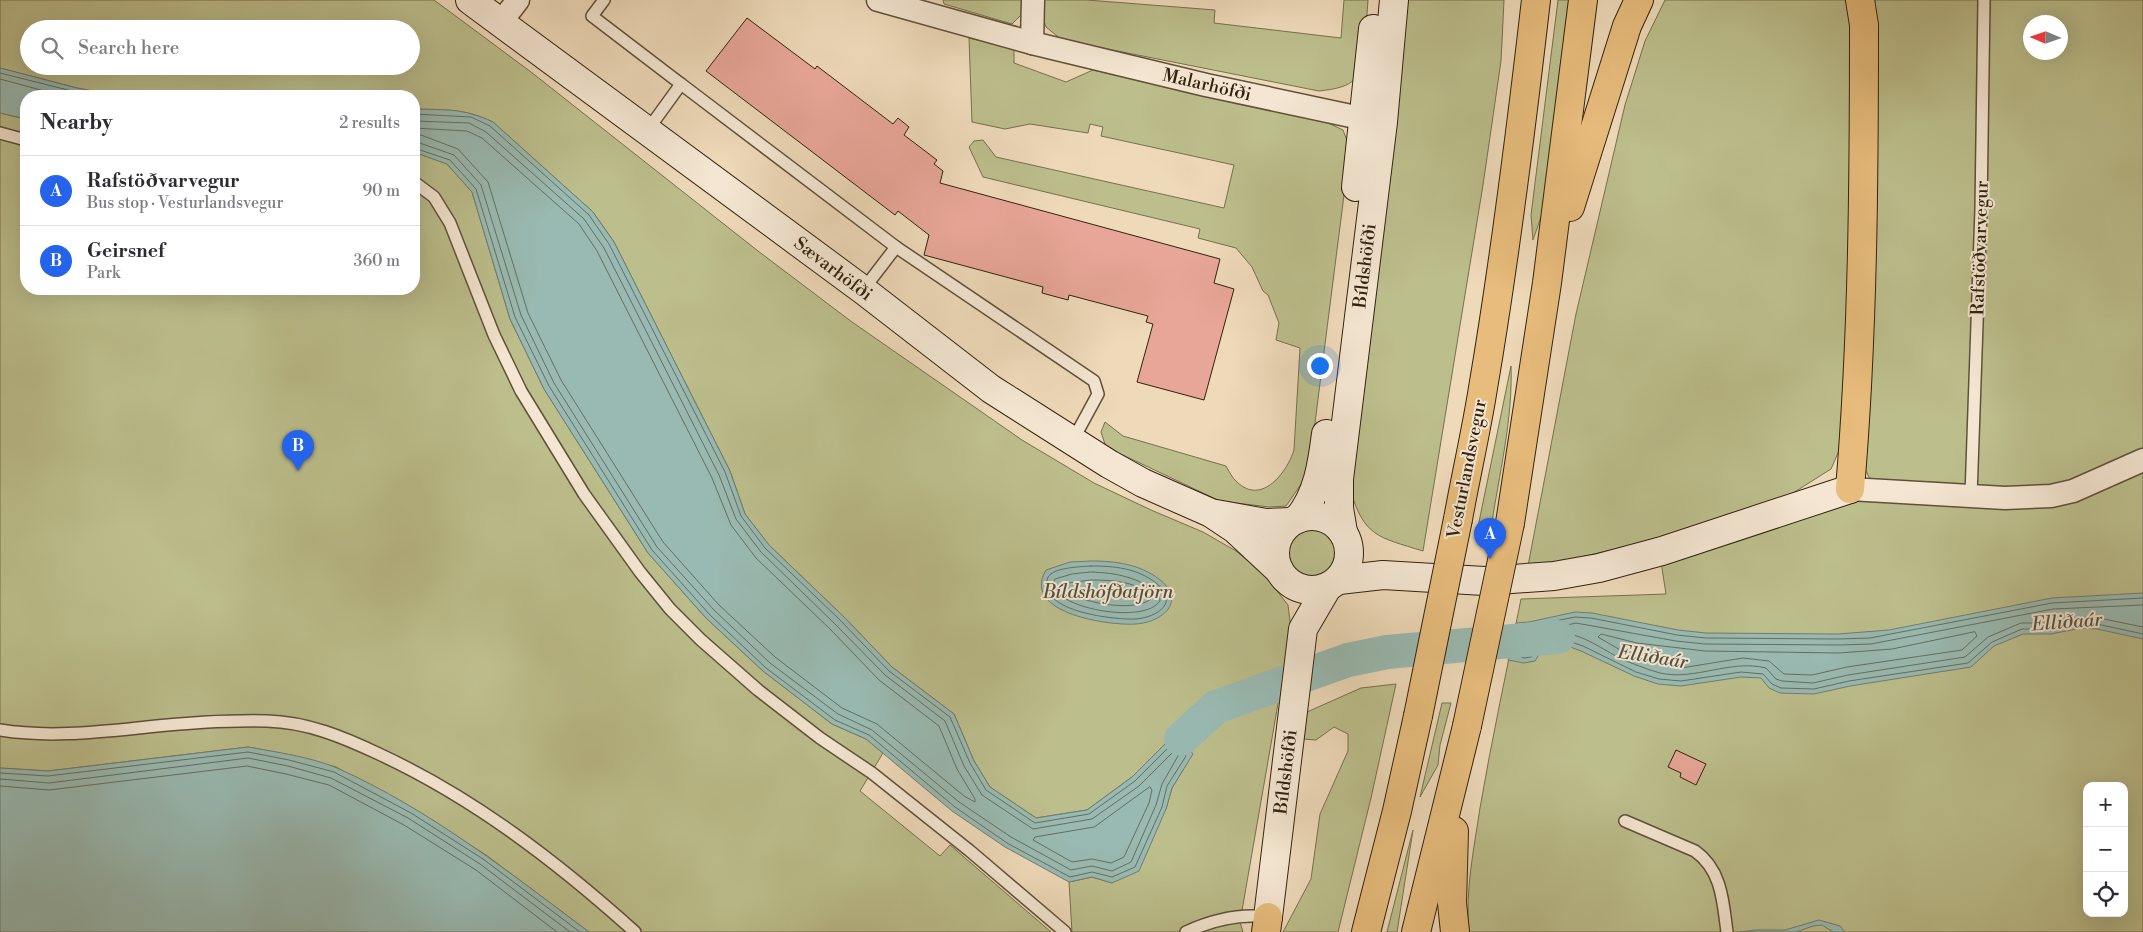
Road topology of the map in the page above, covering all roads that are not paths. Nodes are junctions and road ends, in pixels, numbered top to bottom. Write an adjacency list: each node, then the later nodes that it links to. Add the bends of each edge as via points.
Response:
1 (470, 0): 14 (street, Sævarhöfði)
2 (518, 0): 14 (street)
3 (604, 0): 16 (lane, via 592,16)
4 (878, 0): 15 (street, Malarhöfði)
5 (1033, 0): 15 (street)
6 (1375, 0): 17 (street, Bíldshöfði, via 1371,53)
7 (1394, 0): 17 (street, Bíldshöfði)
8 (1518, 0): 21 (highway)
9 (1536, 0): 21 (highway, Vesturlandsvegur)
10 (1583, 0): 24 (highway)
11 (1639, 0): 24 (highway, via 1602,101)
12 (1860, 0): 28 (highway, via 1864,25 1863,192 1856,422)
13 (1984, 0): 29 (lane, Rafstöðvarvegur)
14 (501, 22): 18 (street, Sævarhöfði)
15 (1032, 43): 17 (street, Malarhöfði)
16 (681, 84): 18 (lane); 23 (lane)
17 (1373, 121): 31 (street, Bíldshöfði, via 1323,456 1313,497); 32 (street, Bíldshöfði, via 1339,479 1339,508)
18 (647, 132): 25 (street, Sævarhöfði)
19 (0, 133): 20 (lane)
20 (20, 138)
21 (1518, 158): 41 (highway, Vesturlandsvegur, bridge, via 1483,389 1458,518 1397,811)
22 (420, 186): 43 (lane, via 434,197 450,223 494,335 521,391 584,494 670,609 758,690 970,851)
23 (896, 247): 25 (lane); 26 (lane, via 1094,381 1098,394)
24 (1547, 283): 38 (highway, bridge, via 1510,523)
25 (862, 290): 26 (street, Sævarhöfði, via 991,389)
26 (1072, 442): 30 (street, Sævarhöfði, via 1143,483)
27 (2143, 460): 29 (street, via 2051,496)
28 (1850, 489): 29 (street); 34 (street, via 1600,568 1529,580)
29 (1971, 496)
30 (1211, 513): 31 (street, Sævarhöfði, via 1266,523); 33 (street, Sævarhöfði, via 1235,529)
31 (1295, 521): 32 (street, via 1307,516 1323,518 1336,524); 33 (street, Bíldshöfði, via 1278,539 1276,560)
32 (1345, 536): 34 (street, via 1365,555); 35 (street, Bíldshöfði, via 1350,551 1349,562)
33 (1282, 575): 35 (street, via 1294,586 1305,590 1316,591); 36 (street, Bíldshöfði)
34 (1412, 577): 35 (street, via 1383,575)
35 (1333, 584): 36 (street, Bíldshöfði)
36 (1302, 637): 40 (street, Bíldshöfði)
37 (0, 730): 42 (lane, via 56,734 207,723 268,721 305,725 348,739 410,768 461,798 520,836)
38 (1455, 777): 45 (highway); 46 (highway, via 1452,903)
39 (1625, 821): 47 (lane, via 1695,851 1704,858 1716,876)
40 (1267, 925): 44 (lane, via 1234,916)
41 (1366, 931)
42 (634, 932)
43 (1065, 932)
44 (1186, 932)
45 (1416, 932)
46 (1455, 932)
47 (1727, 932)

